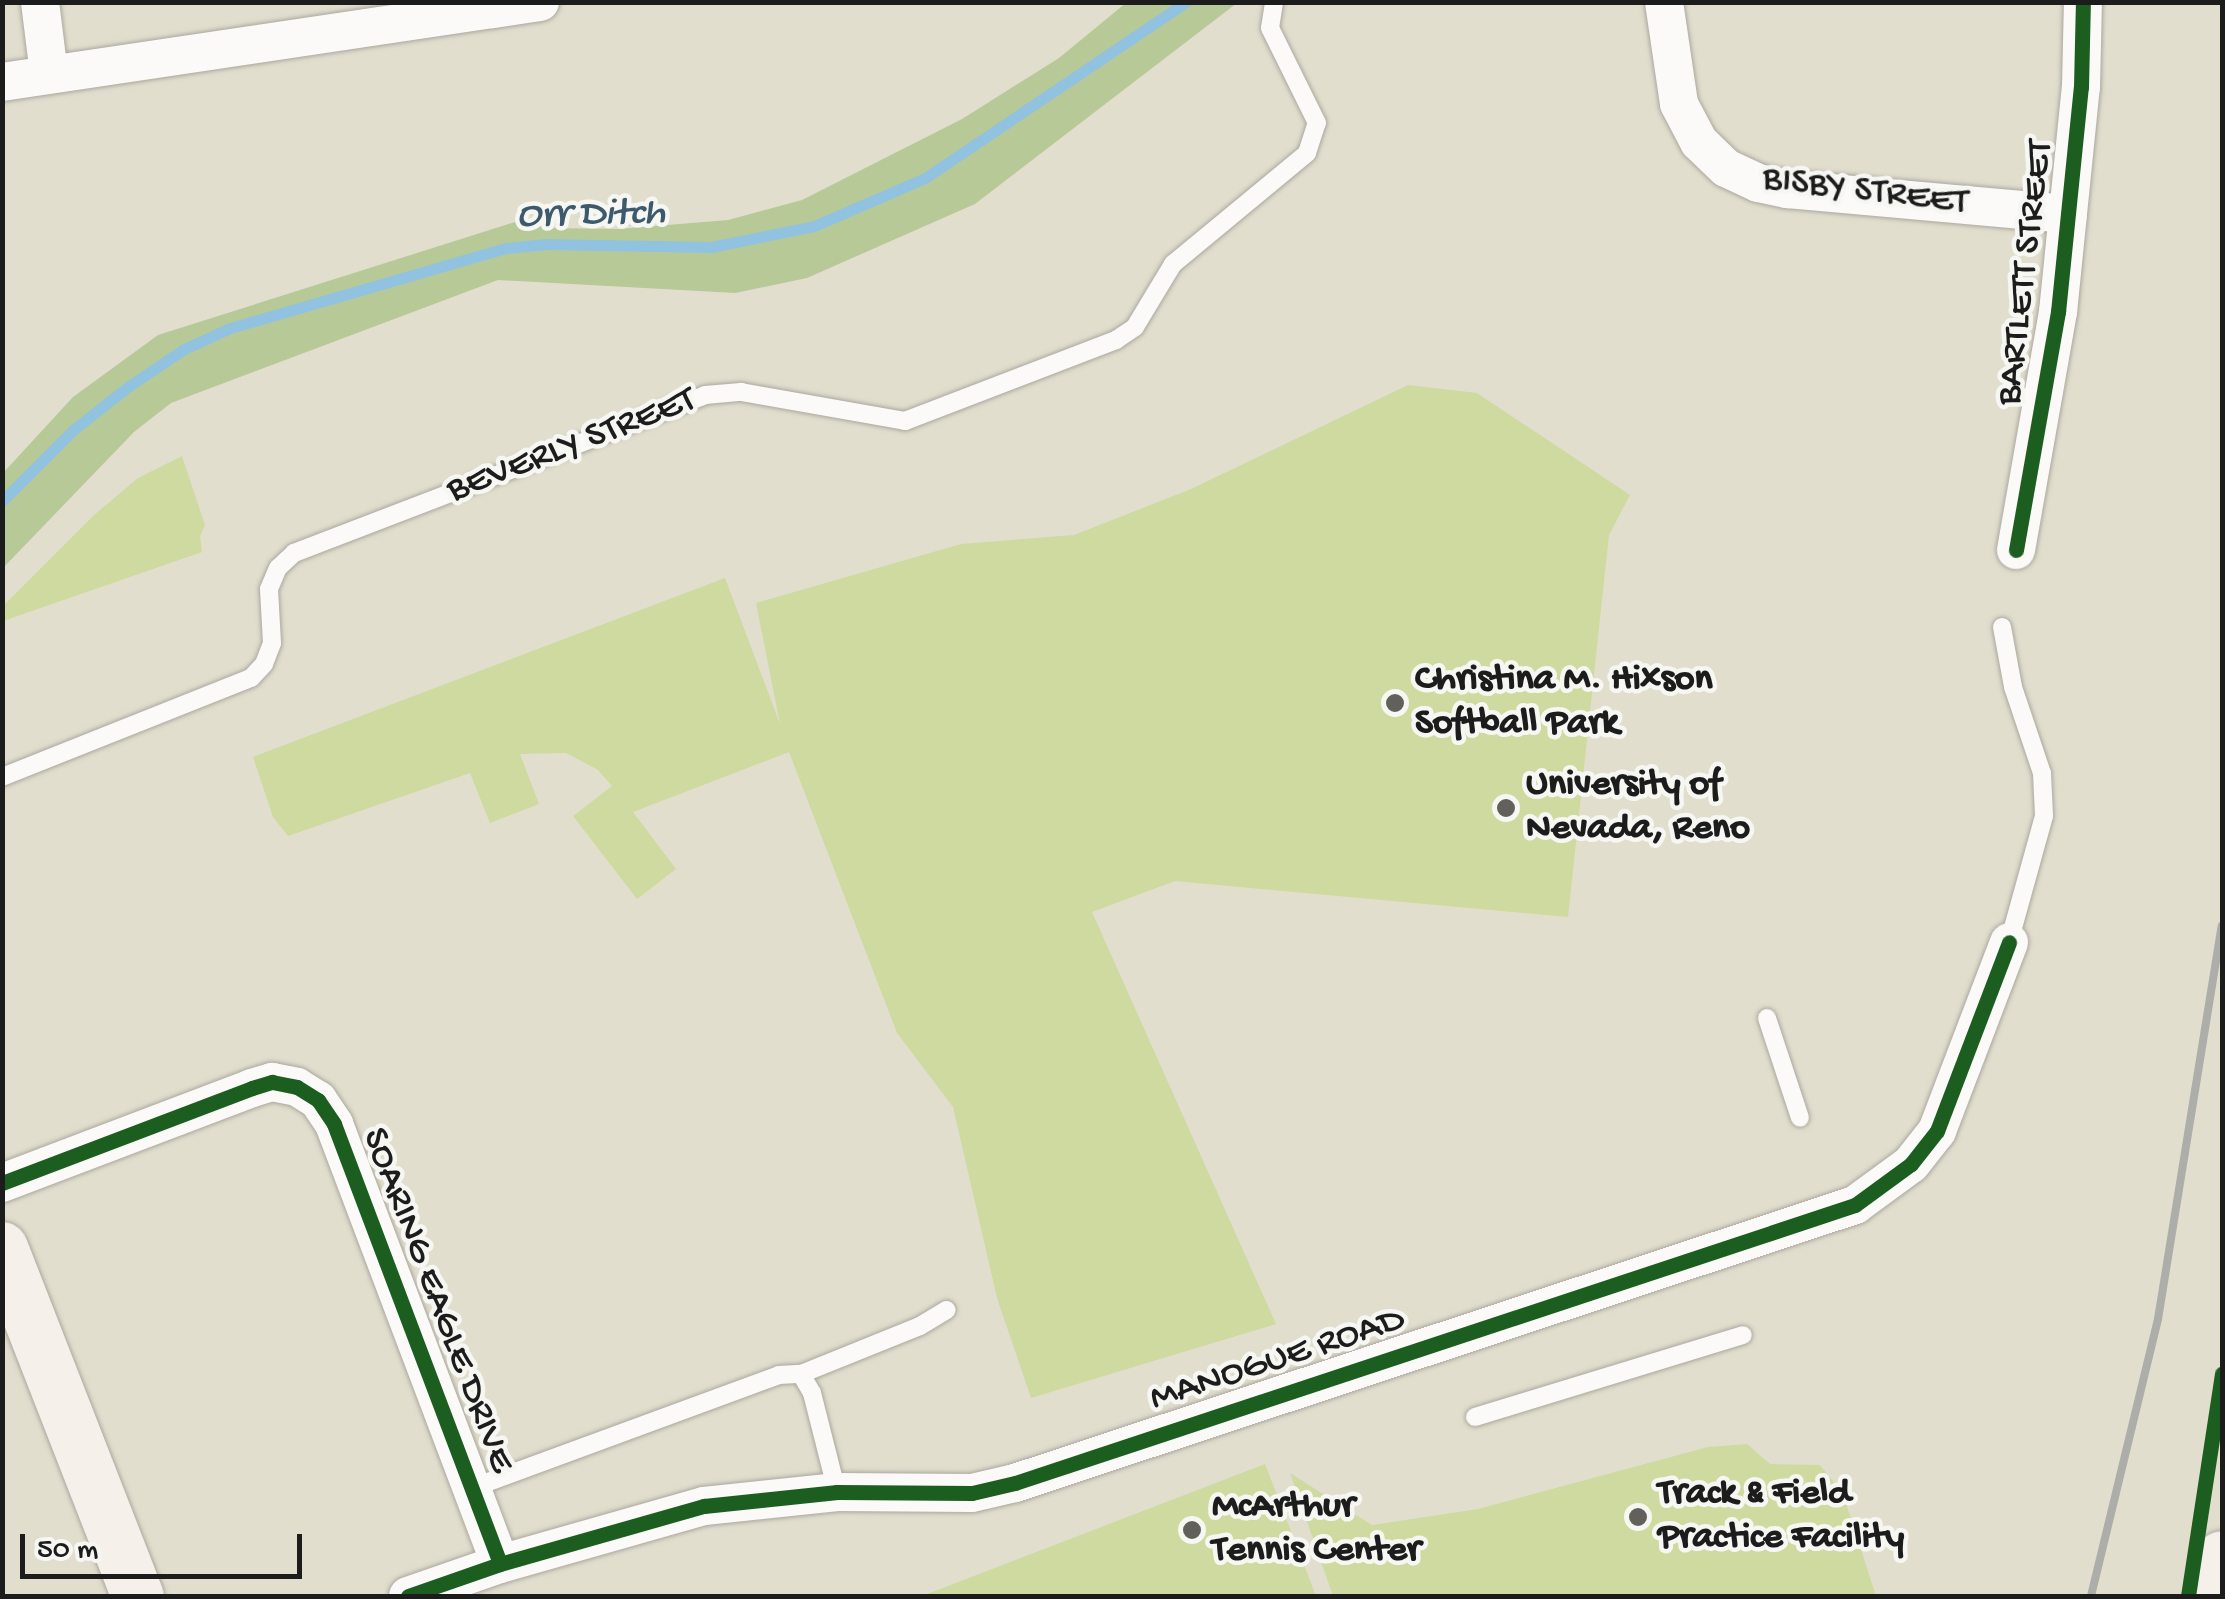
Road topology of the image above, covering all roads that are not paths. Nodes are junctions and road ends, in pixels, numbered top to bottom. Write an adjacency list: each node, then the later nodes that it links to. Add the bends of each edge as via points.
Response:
1 (40, 2): 6 (street)
2 (540, 2): 6 (street)
3 (1274, 2): 11 (lane, BEVERLY STREET, via 1270,28 1316,123 1307,152 1173,264 1135,327 1116,340 904,421 740,392 705,395 294,553 269,589 272,643 251,678)
4 (1664, 2): 8 (street, BISBY STREET, via 1679,104 1699,142 1726,168 1787,189)
5 (2083, 2): 8 (street, BARTLETT STREET)
6 (50, 74): 7 (street)
7 (2, 82)
8 (2068, 214): 9 (street, BARTLETT STREET, via 2043,417)
9 (2016, 550)
10 (2002, 627): 12 (lane, via 2013,687 2042,774 2044,816)
11 (2, 776)
12 (2009, 942): 22 (street, MANOGUE ROAD, via 1937,1131 1911,1164 1855,1204 1015,1483 972,1493)
13 (1766, 1018): 14 (lane)
14 (1800, 1118)
15 (2, 1182): 21 (street, SOARING EAGLE DRIVE, via 262,1085 297,1087 318,1100 334,1124)
16 (2, 1248): 25 (street)
17 (947, 1310): 19 (lane)
18 (1743, 1334): 20 (lane)
19 (801, 1374): 21 (lane, via 779,1374); 22 (lane)
20 (1475, 1417)
21 (472, 1488): 24 (street, SOARING EAGLE DRIVE)
22 (838, 1492): 24 (street, MANOGUE ROAD, via 704,1506)
23 (2222, 1558): 27 (street)
24 (500, 1564): 26 (street, MANOGUE ROAD)
25 (138, 1596)
26 (408, 1596)
27 (2217, 1596)

